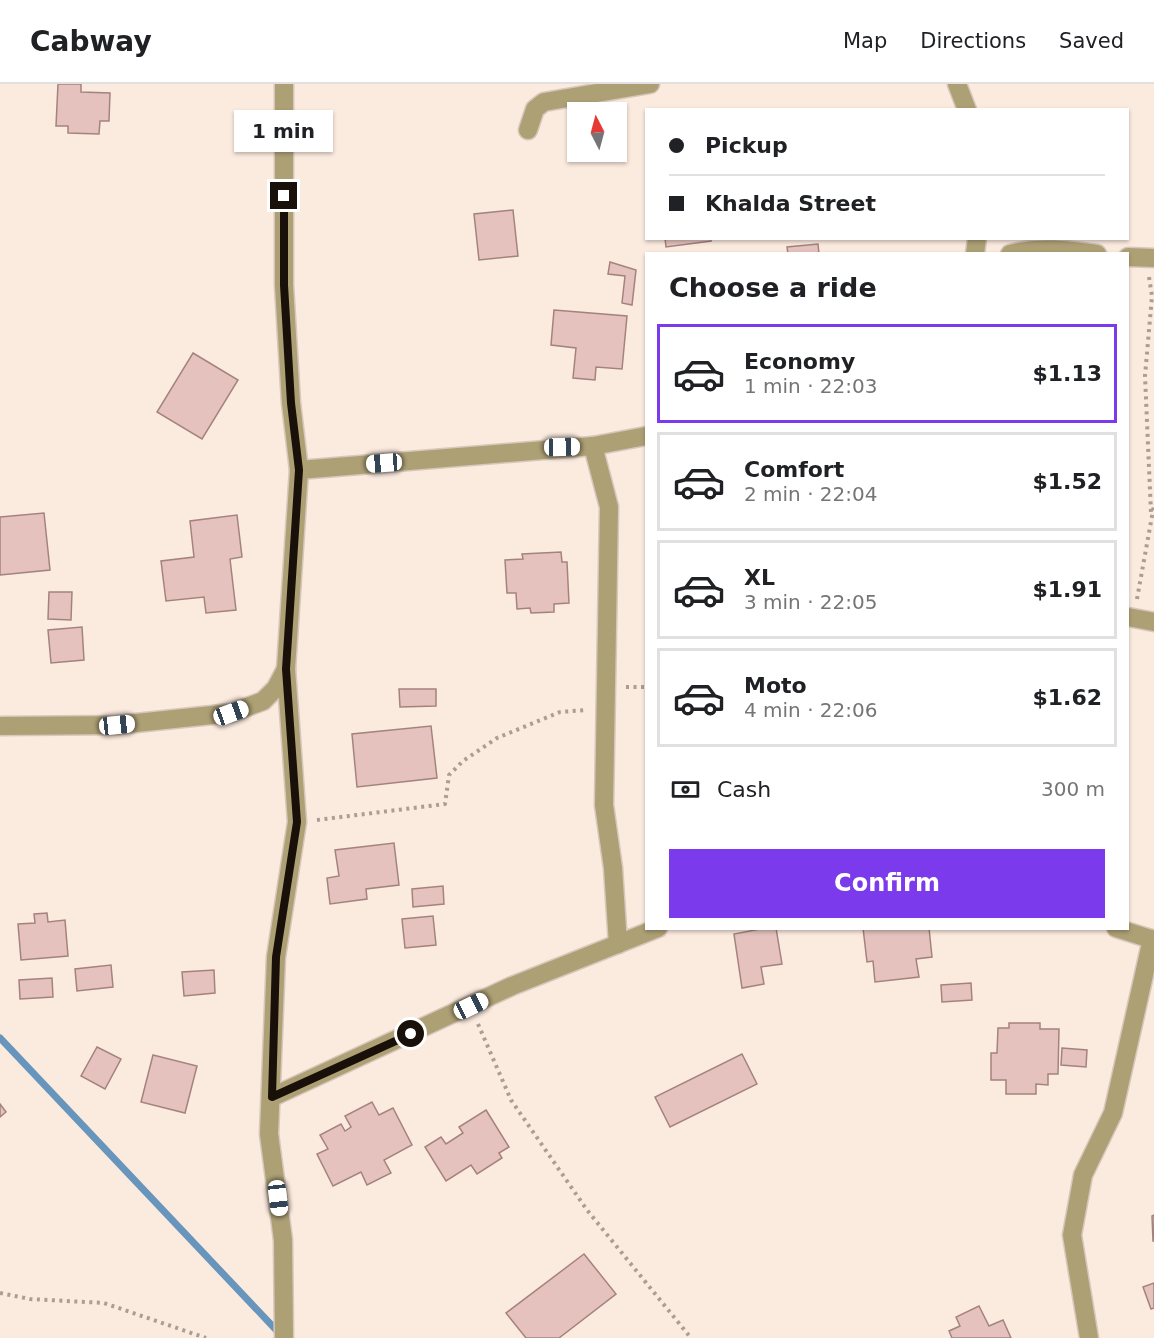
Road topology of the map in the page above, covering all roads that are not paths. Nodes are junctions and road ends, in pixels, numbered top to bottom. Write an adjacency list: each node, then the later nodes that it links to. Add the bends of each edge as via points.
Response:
1 (284, 84): 10 (street, via 284,285)
2 (650, 84): 5 (street, via 544,102 535,109)
3 (957, 84): 4 (street)
4 (966, 108)
5 (528, 130)
6 (1016, 252): 7 (street)
7 (1078, 252)
8 (645, 436): 9 (street)
9 (593, 446): 10 (street); 18 (street, via 609,507 604,805)
10 (299, 470): 13 (street)
11 (1131, 618): 12 (street)
12 (1154, 622)
13 (286, 669): 14 (street, via 263,701 231,713 117,725); 19 (street, via 297,822 276,957)
14 (0, 726)
15 (653, 930): 18 (street)
16 (1122, 930): 17 (street)
17 (1153, 940): 21 (street, via 1113,1113 1083,1175 1072,1235)
18 (618, 944): 19 (street, via 512,986)
19 (272, 1097): 20 (street, via 269,1134 283,1240)
20 (285, 1338)
21 (1089, 1338)

